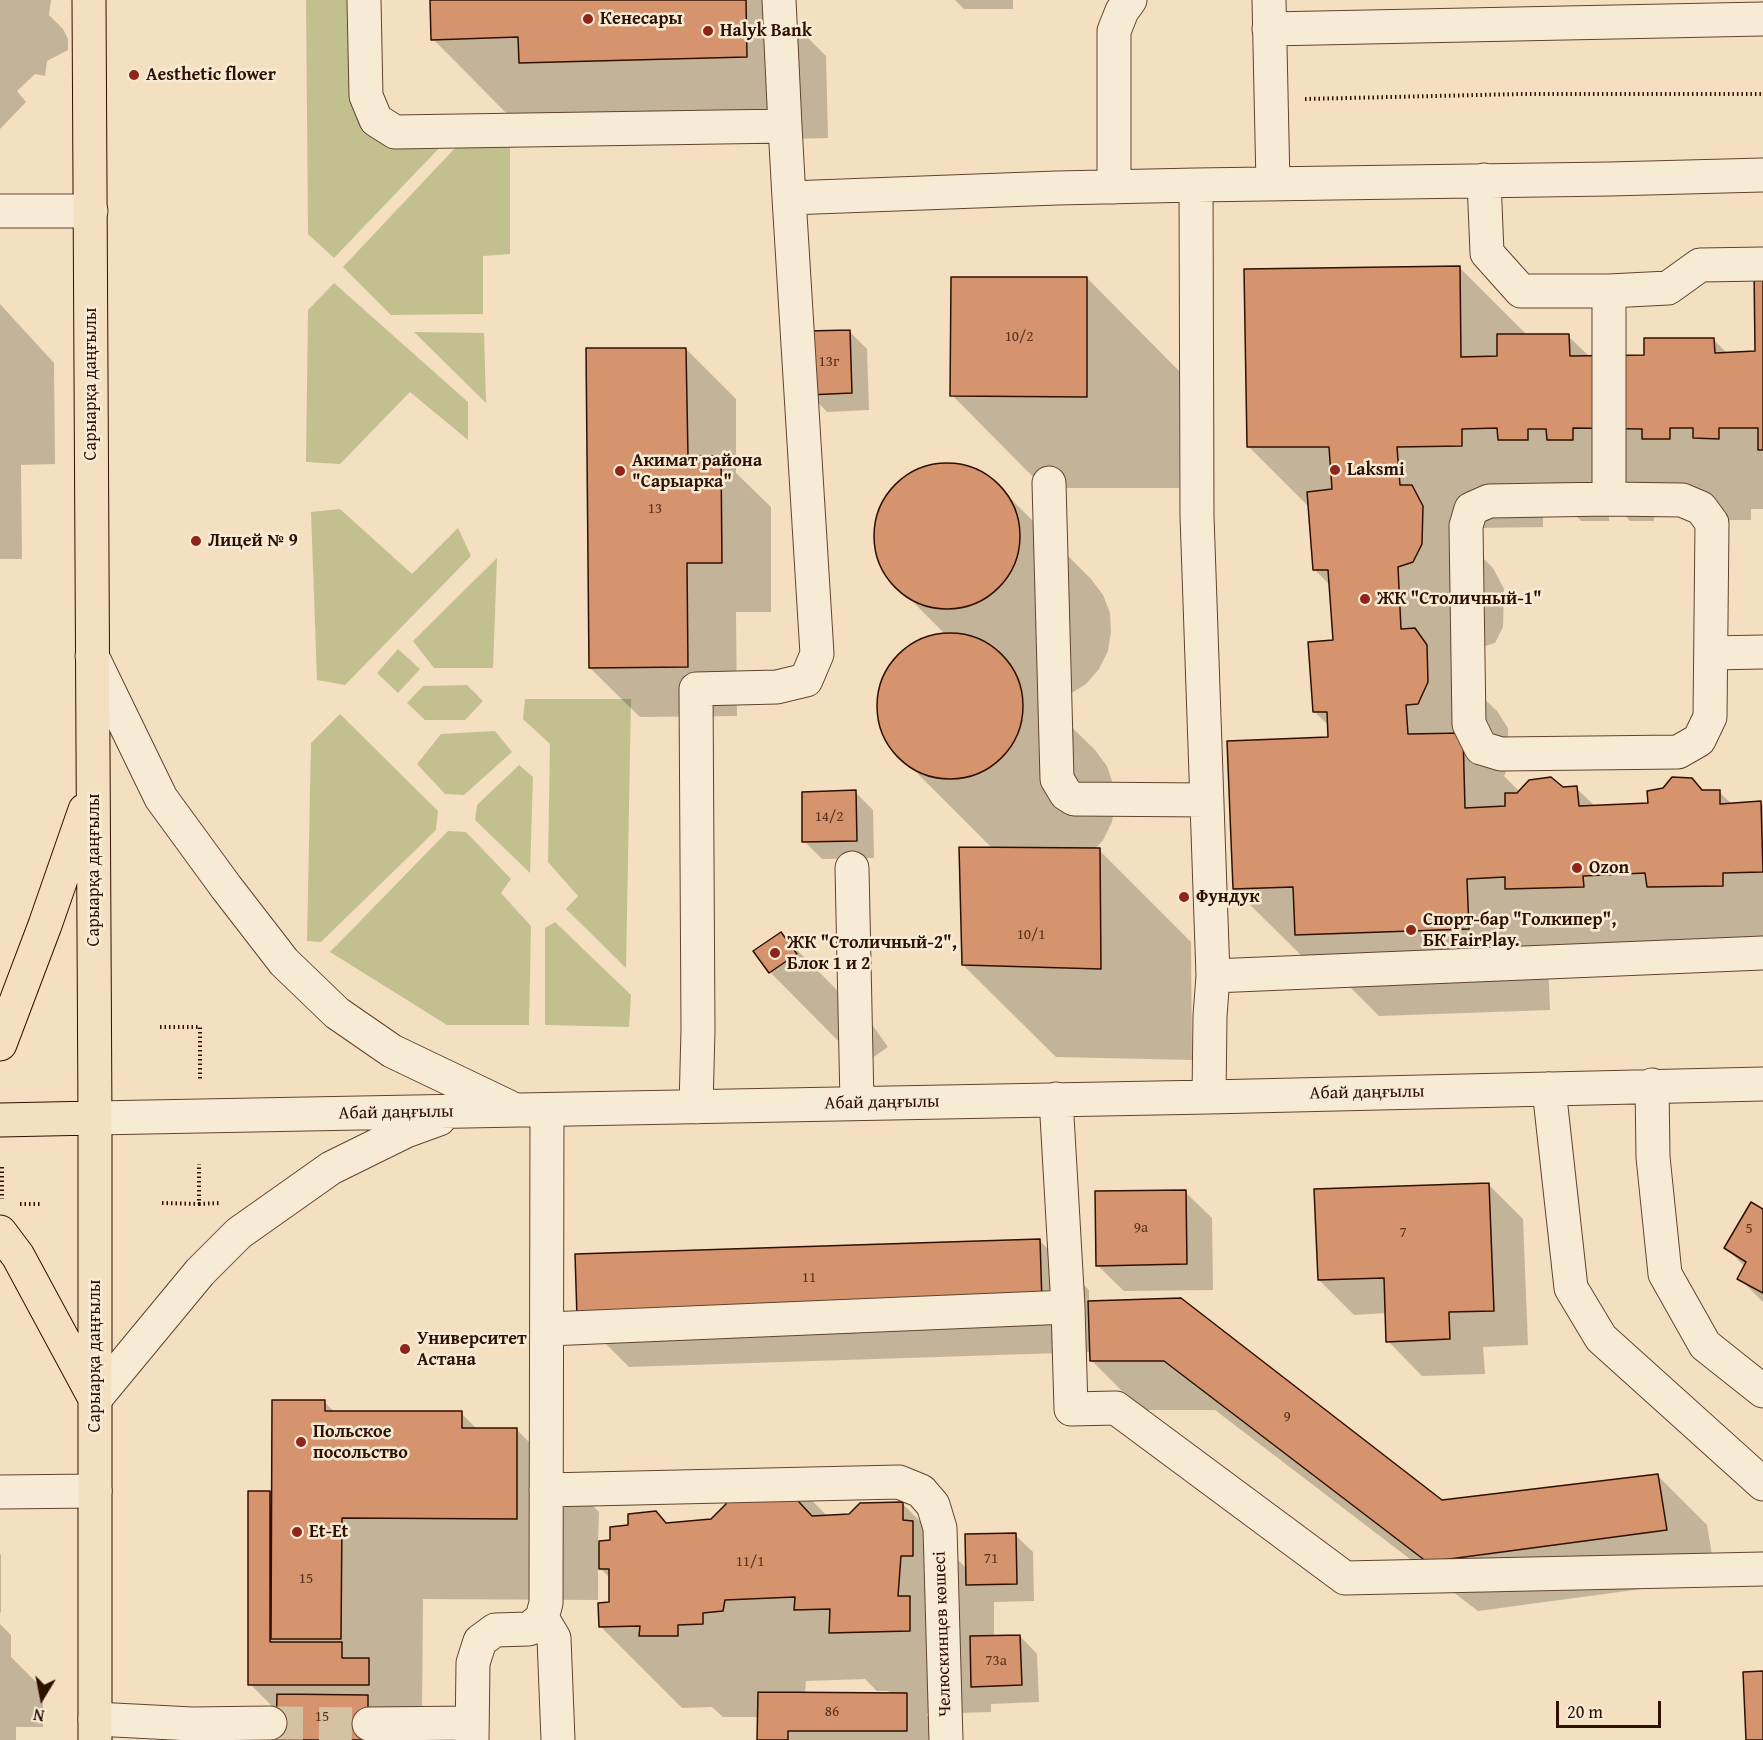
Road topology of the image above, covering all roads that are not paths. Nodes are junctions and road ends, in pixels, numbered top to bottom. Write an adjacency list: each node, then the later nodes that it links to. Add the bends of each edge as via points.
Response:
1 (89, 0): 15 (main road, Сарыарқа даңғылы)
2 (364, 0): 7 (street, via 366,96 376,120 395,132)
3 (779, 0): 7 (street)
4 (1130, 0): 12 (street, via 1114,31)
5 (1269, 14): 6 (street); 10 (street)
6 (1763, 19)
7 (784, 126): 13 (street)
8 (1763, 175): 9 (street)
9 (1484, 180): 10 (street); 17 (street, via 1487,253 1521,291)
10 (1273, 184): 11 (street)
11 (1196, 185): 12 (street); 24 (street, via 1197,516)
12 (1114, 187): 13 (street)
13 (789, 198): 35 (street, via 817,654 806,680 777,687 696,689)
14 (0, 211): 15 (street)
15 (90, 211): 22 (main road, Сарыарқа даңғылы)
16 (1763, 264): 17 (street, via 1700,265 1668,288)
17 (1609, 291): 19 (street)
18 (1048, 483): 24 (street, via 1057,779 1074,799)
19 (1609, 499): 21 (street, via 1682,500 1701,508 1712,523); 21 (street, via 1489,501 1471,509 1466,526 1469,724 1481,748 1501,754 1678,752 1699,740 1710,717)
20 (1763, 652): 21 (street)
21 (1712, 653)
22 (92, 656): 23 (main road, Сарыарқа даңғылы); 36 (street, via 161,798 284,962 337,1013 392,1051)
23 (93, 786): 28 (main road); 38 (main road, Сарыарқа даңғылы)
24 (1206, 789): 27 (street)
25 (852, 868): 34 (street)
26 (1763, 953): 27 (street)
27 (1213, 976): 32 (street)
28 (0, 1044)
29 (1763, 1084): 30 (street, Абай даңғылы)
30 (1652, 1085): 31 (street, Абай даңғылы); 43 (street, via 1653,1157 1665,1274 1705,1345)
31 (1549, 1089): 32 (street, Абай даңғылы); 45 (street, via 1571,1288 1601,1338)
32 (1209, 1097): 33 (street, Абай даңғылы)
33 (1056, 1099): 34 (street, Абай даңғылы); 41 (street)
34 (857, 1103): 35 (street, Абай даңғылы)
35 (696, 1107): 36 (street, Абай даңғылы)
36 (532, 1110): 37 (street, Абай даңғылы); 42 (street)
37 (458, 1112): 38 (street, Абай даңғылы); 44 (street, via 406,1131 331,1168 239,1233 200,1272)
38 (95, 1118): 39 (main road, Абай даңғылы); 44 (main road, Сарыарқа даңғылы)
39 (0, 1120)
40 (5, 1214): 44 (main road, via 18,1256)
41 (1068, 1307): 42 (street); 49 (street, via 1071,1409 1116,1408 1345,1578)
42 (548, 1329): 46 (street)
43 (1763, 1392)
44 (95, 1399): 47 (main road, Сарыарқа даңғылы)
45 (1763, 1484)
46 (546, 1490): 50 (street, via 546,1603); 56 (street, Челюскинцев көшесі, via 899,1482 921,1491 933,1505 940,1528)
47 (95, 1491): 48 (street); 53 (main road, Сарыарқа даңғылы)
48 (0, 1492)
49 (1763, 1569)
50 (542, 1618): 54 (street, via 529,1629 495,1630 480,1641 473,1663); 55 (street, via 554,1638)
51 (270, 1723): 53 (street)
52 (369, 1724): 54 (street)
53 (95, 1729)
54 (472, 1732)
55 (558, 1740)
56 (946, 1740)

